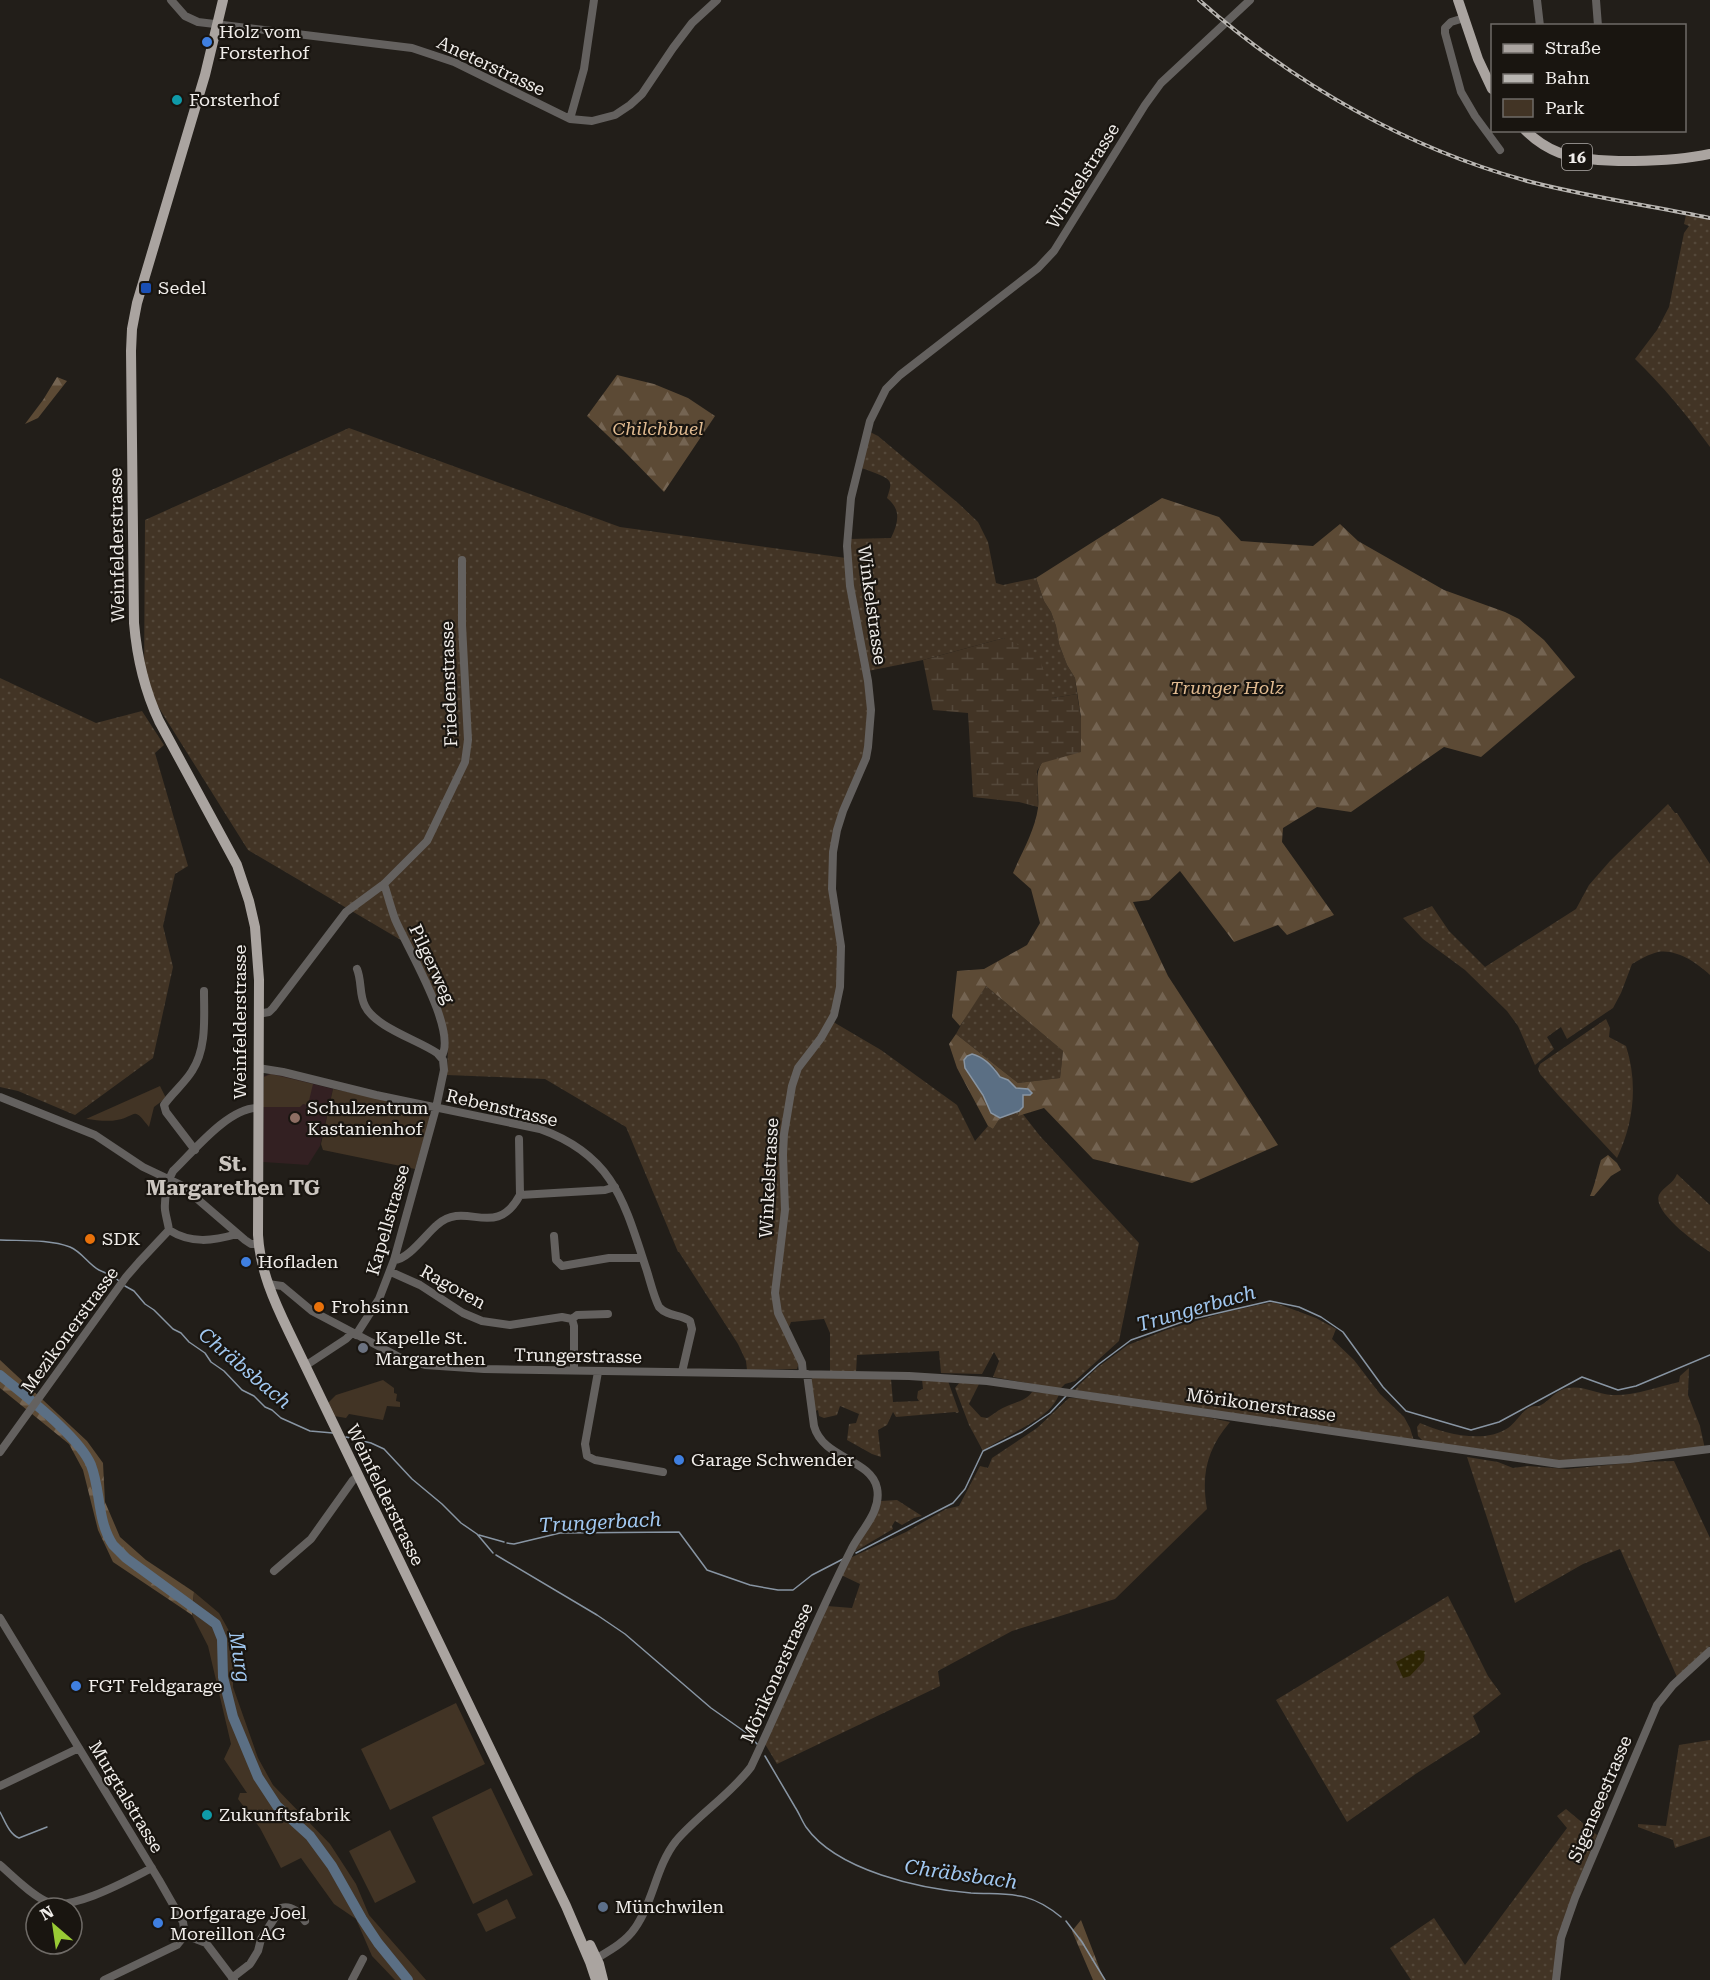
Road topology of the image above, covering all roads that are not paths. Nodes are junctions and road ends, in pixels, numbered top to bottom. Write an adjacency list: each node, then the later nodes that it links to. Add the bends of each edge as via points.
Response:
1 (171, 0): 12 (street, Aneterstrasse, via 185,16)
2 (223, 0): 12 (main road, Weinfelderstrasse)
3 (594, 0): 14 (street, via 584,69)
4 (717, 0): 14 (street, Aneterstrasse, via 692,24 630,105 615,115 592,121)
5 (1250, 0): 41 (street, Winkelstrasse, via 1161,83 1054,250 1038,268 900,375 886,389 870,421 852,493 847,546 870,701 868,747 840,820 833,852 832,889 841,946 840,987 834,1015 798,1068 787,1114 783,1155 785,1210 775,1293)
6 (1458, 0): 9 (main road)
7 (1537, 0): 10 (street)
8 (1596, 0): 11 (street)
9 (1464, 18): 13 (main road); 16 (street, via 1445,28 1456,75 1468,105)
10 (1540, 24)
11 (1598, 24)
12 (218, 25): 14 (street, Aneterstrasse, via 412,48 454,62); 22 (main road, Weinfelderstrasse, via 132,329 134,623 138,661 152,705 237,865 249,901 257,950)
13 (1491, 87)
14 (570, 119)
15 (1528, 132): 17 (main road, 16, via 1549,148 1576,157 1664,160)
16 (1500, 150)
17 (1710, 154)
18 (462, 560): 19 (street, Friedenstrasse, via 468,740 465,762 427,841)
19 (384, 884): 22 (street, Friedenstrasse, via 346,912 273,1008); 23 (street, Pilgerweg, via 395,920 437,1007 444,1038)
20 (357, 969): 23 (street, via 364,1004 372,1015)
21 (204, 991): 29 (street, via 199,1057 164,1105)
22 (258, 1014): 24 (main road, Weinfelderstrasse)
23 (441, 1057): 27 (street, Pilgerweg, via 444,1070)
24 (258, 1068): 26 (main road, Weinfelderstrasse); 27 (street, Rebenstrasse)
25 (0, 1097): 30 (street, via 95,1135)
26 (257, 1108): 29 (street, via 233,1116); 36 (main road, Weinfelderstrasse)
27 (436, 1108): 31 (street, Rebenstrasse, via 559,1136 590,1156); 38 (street, Kapellstrasse)
28 (519, 1139): 32 (street)
29 (195, 1150): 30 (street)
30 (169, 1179): 33 (street, via 165,1209); 34 (street, via 187,1188)
31 (615, 1187): 32 (street); 37 (street, Rebenstrasse)
32 (519, 1195): 38 (street, via 510,1210 497,1218 455,1216 444,1220 403,1258)
33 (169, 1230): 34 (street, via 188,1239 202,1240); 51 (street, Mezikonerstrasse, via 138,1262)
34 (237, 1233): 36 (street, via 251,1244)
35 (554, 1236): 37 (street, via 556,1260 562,1266 609,1258)
36 (259, 1244): 40 (main road, Weinfelderstrasse)
37 (642, 1258): 48 (street, Rebenstrasse, via 661,1308 691,1324)
38 (394, 1260): 39 (street, Kapellstrasse)
39 (391, 1272): 43 (street, Ragoren, via 482,1321 510,1325); 44 (street, Kapellstrasse, via 374,1309)
40 (268, 1284): 44 (street, Trungerstrasse, via 282,1286 312,1311); 45 (main road, Weinfelderstrasse)
41 (778, 1313): 49 (street, Mörikonerstrasse)
42 (608, 1314): 43 (street, Ragoren, via 577,1315)
43 (572, 1319): 46 (street)
44 (354, 1334): 45 (street, Kapellstrasse); 46 (street, Trungerstrasse, via 417,1364)
45 (305, 1366): 53 (main road, Weinfelderstrasse)
46 (574, 1370): 47 (street, Trungerstrasse)
47 (598, 1372): 48 (street, Trungerstrasse); 52 (street, via 585,1444 587,1456)
48 (682, 1372): 49 (street, Trungerstrasse)
49 (805, 1374): 50 (street, Mörikonerstrasse, via 987,1381 1559,1464); 64 (street, Mörikonerstrasse, via 817,1434 823,1443 872,1477 878,1494 875,1509 836,1580 751,1767 674,1844 636,1927 617,1946)
50 (1710, 1449)
51 (0, 1452)
52 (663, 1472)
53 (358, 1476): 54 (street, via 311,1539); 64 (main road, Weinfelderstrasse)
54 (274, 1571)
55 (0, 1618): 57 (street, Murgtalstrasse)
56 (1710, 1651): 70 (street, Sigenseestrasse, via 1673,1684 1652,1715 1575,1898 1561,1938)
57 (79, 1748): 58 (street); 60 (street, Murgtalstrasse)
58 (0, 1786)
59 (0, 1865): 60 (street, via 40,1898 56,1904 88,1898)
60 (152, 1868): 62 (street, Murgtalstrasse, via 183,1922)
61 (306, 1921): 65 (street, via 290,1907 281,1908 250,1964)
62 (185, 1935): 65 (street, via 206,1943); 66 (street, via 177,1945)
63 (363, 1959): 67 (street)
64 (593, 1960): 68 (main road, Weinfelderstrasse); 69 (main road, Weinfelderstrasse)
65 (233, 1979)
66 (104, 1980)
67 (352, 1980)
68 (596, 1980)
69 (603, 1980)
70 (1556, 1980)

